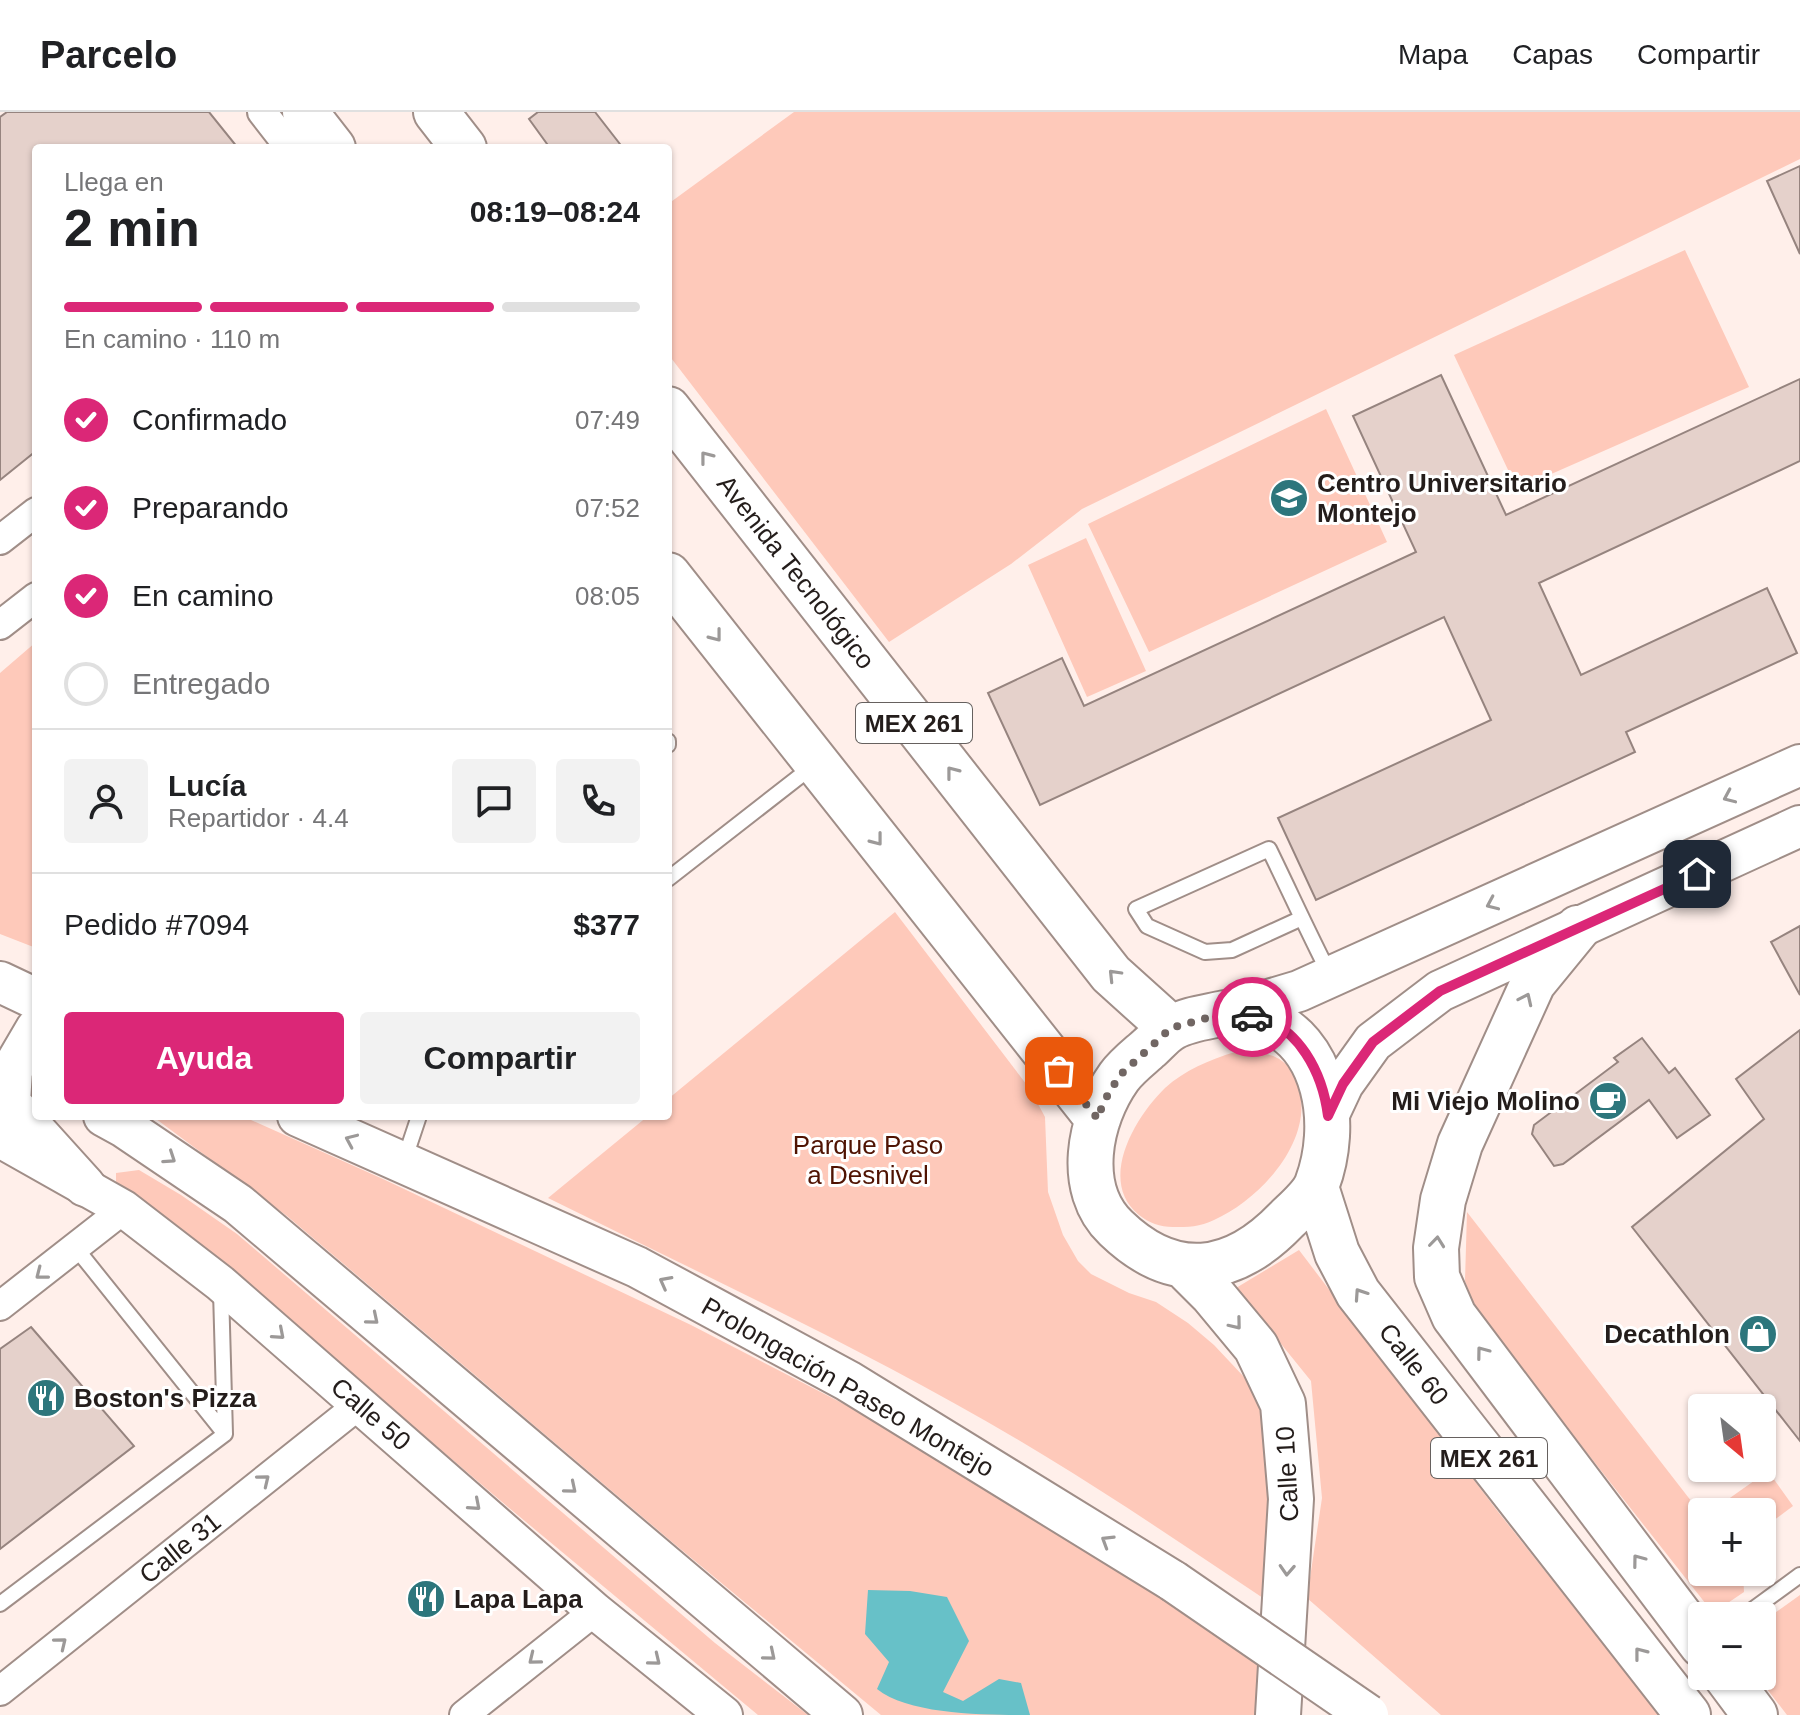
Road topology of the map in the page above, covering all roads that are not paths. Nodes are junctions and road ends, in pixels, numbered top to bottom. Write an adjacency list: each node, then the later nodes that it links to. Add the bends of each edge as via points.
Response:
1 (262, 112): 3 (street)
2 (305, 112): 4 (main road)
3 (287, 144)
4 (330, 144)
5 (672, 414): 21 (main road, Avenida Tecnológico / MEX 261, one-way to 5, via 1111,974)
6 (32, 515): 7 (street)
7 (0, 540)
8 (672, 580): 11 (main road, one-way to 11)
9 (32, 600): 10 (street)
10 (0, 625)
11 (817, 764): 14 (lane); 25 (main road, one-way to 25)
12 (1800, 765): 17 (main road, one-way to 17)
13 (1800, 826): 16 (main road)
14 (672, 876)
15 (1302, 918): 15 (lane, via 1269,849 1136,909 1147,926 1205,952 1232,950); 17 (lane)
16 (1578, 928): 24 (main road, via 1429,999 1373,1042); 44 (main road, one-way to 16, via 1454,1316 1437,1277 1443,1200 1460,1144 1533,983)
17 (1331, 977): 20 (main road)
18 (0, 982): 19 (main road)
19 (32, 997)
20 (1225, 1013): 21 (main road); 24 (main road, via 1260,1018 1284,1030 1304,1050 1325,1092)
21 (1171, 1028): 25 (main road, via 1120,1075)
22 (32, 1038): 23 (main road)
23 (16, 1072): 31 (main road, via 10,1103)
24 (1328, 1116): 32 (main road)
25 (1098, 1119): 35 (main road, via 1090,1160 1094,1192 1109,1221 1158,1260)
26 (111, 1120): 49 (main road, one-way to 49, via 238,1204)
27 (307, 1120): 30 (main road, Prolongación Paseo Montejo, one-way to 27)
28 (418, 1120): 30 (lane)
29 (0, 1139): 31 (street, Calle 50)
30 (403, 1163): 51 (main road, Prolongación Paseo Montejo, one-way to 30, bridge, via 1173,1581 822,1367 637,1267)
31 (85, 1186): 33 (street, Calle 50)
32 (1316, 1187): 35 (main road, via 1254,1246 1219,1262); 52 (main road, Calle 60 / MEX 261, one-way to 32, via 1358,1293 1337,1253)
33 (124, 1209): 34 (street); 36 (street, Calle 50)
34 (75, 1247): 37 (street, one-way to 37); 39 (lane)
35 (1184, 1266): 50 (main road, Calle 10, one-way to 50, via 1256,1347 1283,1404 1291,1499)
36 (220, 1283): 38 (street, Calle 50, one-way to 38); 39 (lane)
37 (0, 1306)
38 (360, 1404): 43 (street, Calle 50, one-way to 43); 46 (street, Calle 31, one-way to 38)
39 (225, 1434): 42 (lane)
40 (1800, 1575): 41 (lane)
41 (1763, 1602)
42 (0, 1604)
43 (595, 1611): 47 (street, one-way to 47); 48 (street, Calle 50, one-way to 48)
44 (1688, 1626)
45 (1736, 1690): 53 (main road)
46 (0, 1691)
47 (464, 1715)
48 (724, 1715)
49 (842, 1715)
50 (1278, 1715)
51 (1368, 1715)
52 (1688, 1715)
53 (1755, 1715)

